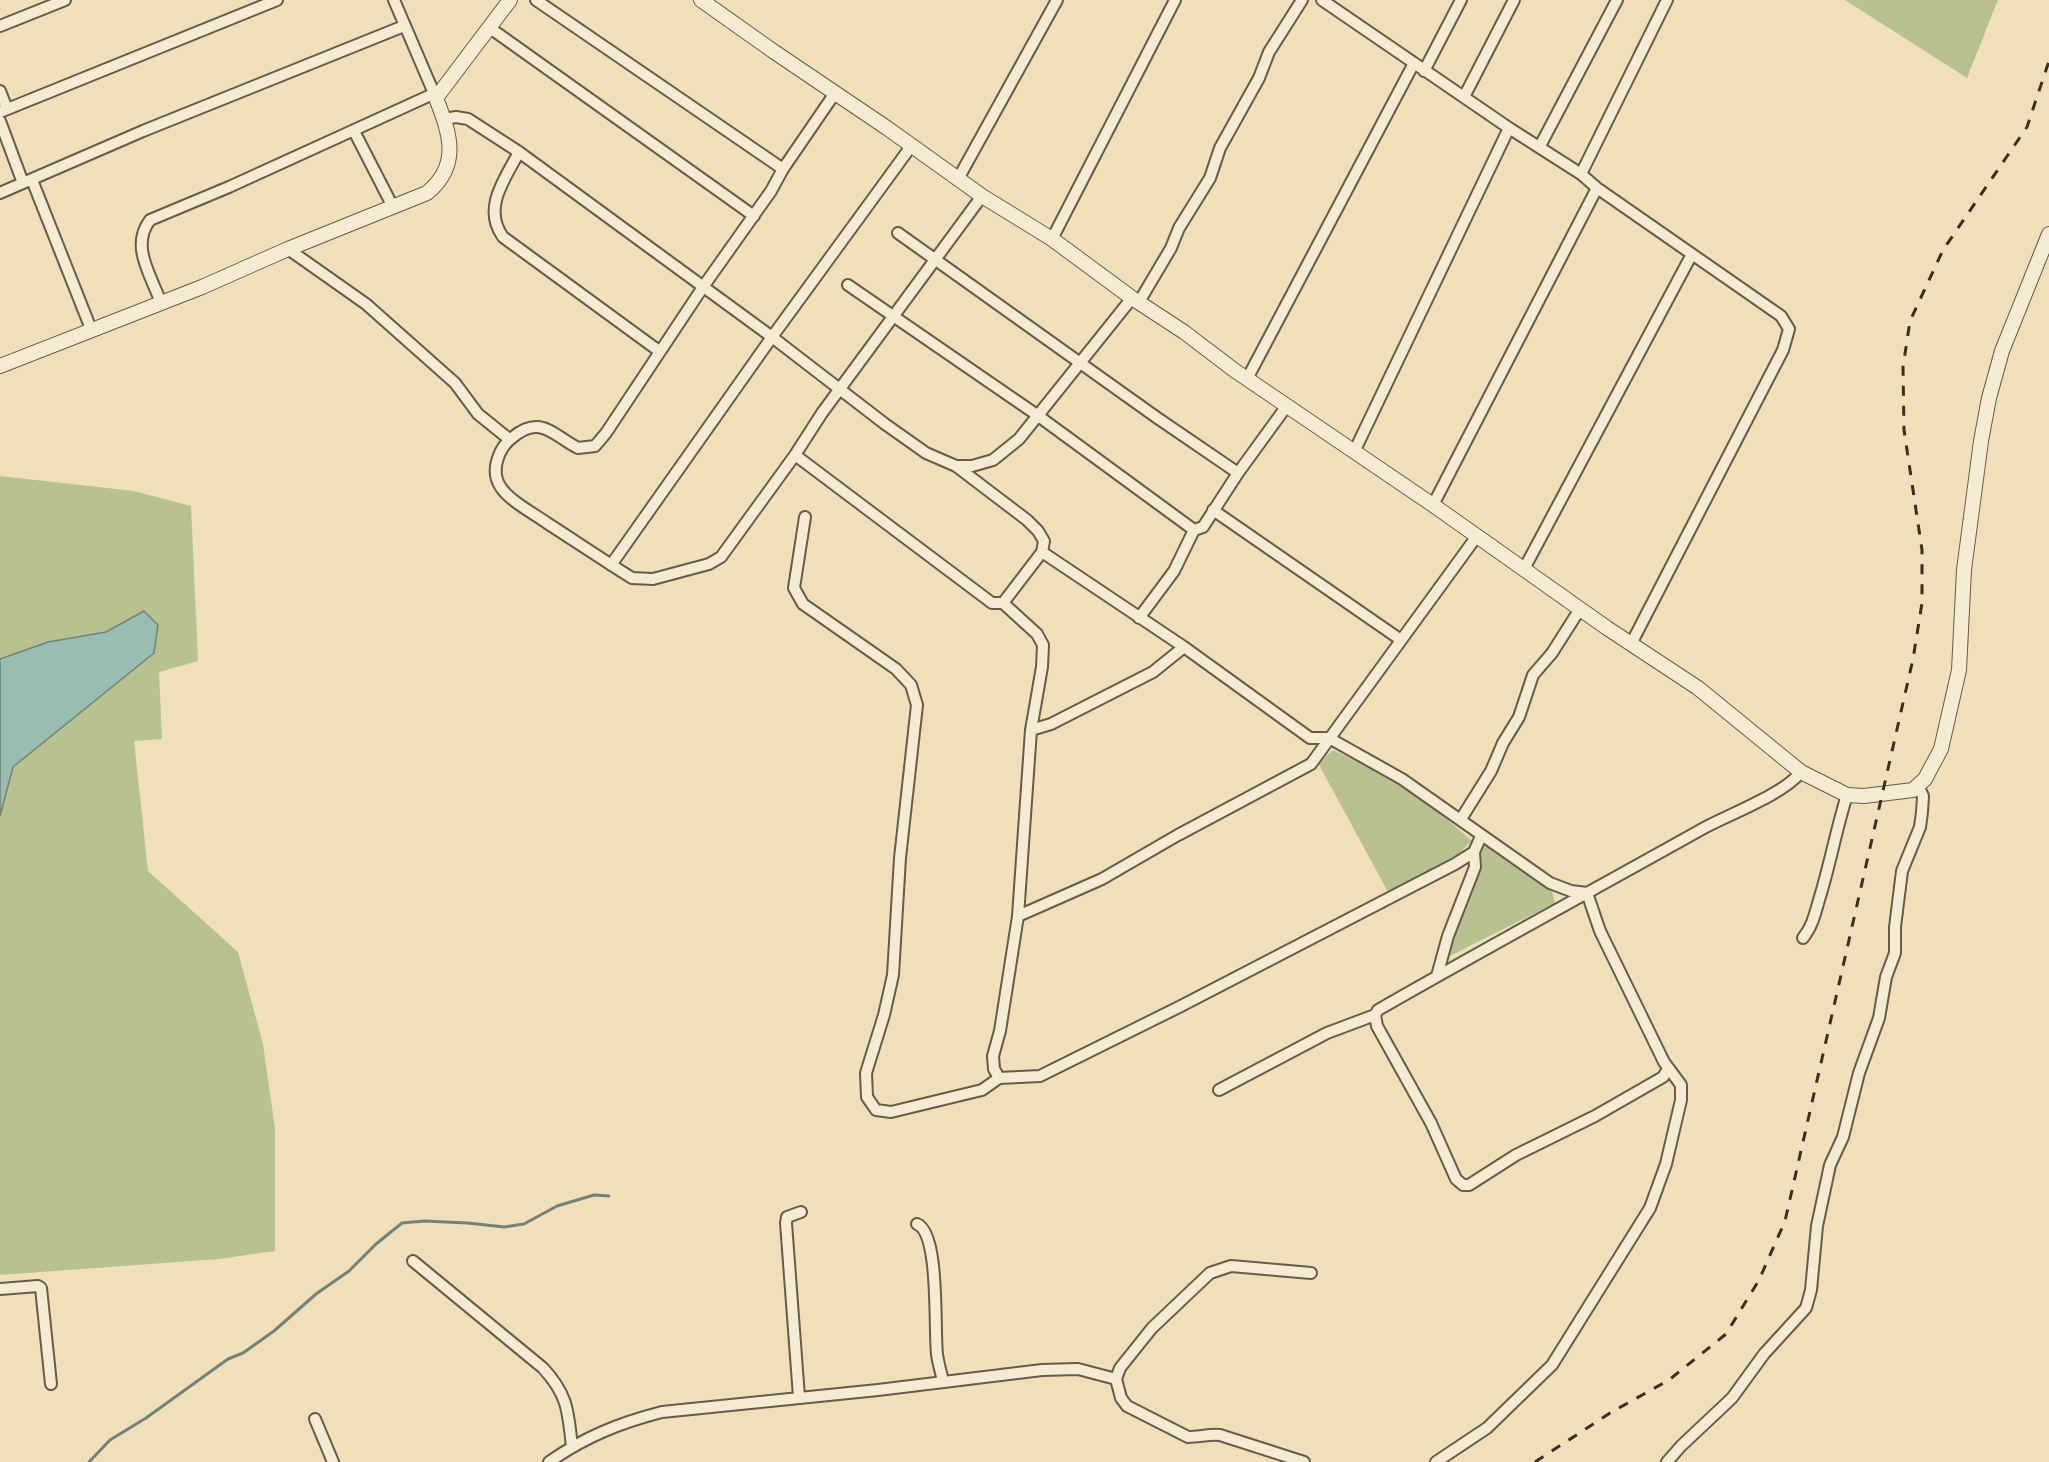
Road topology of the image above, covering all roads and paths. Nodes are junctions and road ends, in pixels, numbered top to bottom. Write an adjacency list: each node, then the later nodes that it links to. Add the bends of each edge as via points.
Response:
1 (65, 0): 16 (street)
2 (278, 0): 25 (street)
3 (394, 0): 17 (street)
4 (510, 0): 18 (street)
5 (536, 0): 33 (street)
6 (701, 0): 22 (street)
7 (1057, 0): 35 (street)
8 (1175, 0): 44 (street)
9 (1302, 0): 50 (street, via 1269,52 1223,143 1210,178)
10 (1322, 0): 15 (street)
11 (1461, 0): 20 (street)
12 (1514, 0): 24 (street)
13 (1617, 0): 31 (street)
14 (1667, 0): 34 (street)
15 (1336, 4): 19 (street)
16 (0, 26)
17 (404, 26): 23 (street); 36 (street)
18 (490, 28): 23 (street); 41 (street)
19 (1414, 63): 20 (street); 58 (street)
20 (1424, 71): 24 (street)
21 (0, 91): 25 (street)
22 (835, 93): 30 (street); 33 (street)
23 (435, 96): 26 (street); 29 (street)
24 (1464, 97): 28 (street)
25 (3, 111)
26 (444, 119): 32 (street, via 468,119); 40 (street, via 451,149 440,182 427,193)
27 (0, 122): 36 (street)
28 (1509, 128): 31 (street); 63 (street)
29 (354, 131): 40 (street); 51 (street, via 150,220 140,240)
30 (912, 145): 35 (street); 54 (street)
31 (1540, 146): 34 (street)
32 (519, 152): 49 (street); 55 (street, via 495,204 493,215 502,237)
33 (783, 169): 41 (street)
34 (1581, 174): 37 (street)
35 (958, 179): 39 (street)
36 (27, 182): 38 (street); 53 (street)
37 (1597, 188): 46 (street); 67 (street)
38 (0, 193)
39 (982, 196): 44 (street); 47 (street)
40 (393, 207): 45 (street)
41 (754, 216): 49 (street)
42 (898, 233): 47 (street)
43 (2049, 234): 84 (street, via 2002,351 1989,398 1964,570 1959,670 1941,749)
44 (1052, 239): 50 (street)
45 (288, 249): 51 (street); 62 (street, via 366,304 455,383 478,414)
46 (1692, 254): 74 (street); 79 (street, via 1781,316 1789,330 1783,351)
47 (935, 260): 52 (street); 56 (street)
48 (848, 285): 52 (street)
49 (703, 286): 54 (street); 55 (street)
50 (1136, 300): 56 (street); 58 (street)
51 (161, 303): 53 (street)
52 (895, 317): 59 (street); 61 (street)
53 (91, 330): 57 (street)
54 (772, 337): 59 (street); 73 (street)
55 (660, 351): 62 (street, via 595,446 578,448 554,431 538,427 517,433)
56 (1080, 363): 61 (street); 66 (street)
57 (0, 366)
58 (1247, 379): 60 (street)
59 (840, 388): 64 (street); 65 (street, via 926,453)
60 (1286, 407): 63 (street); 66 (street)
61 (1037, 415): 65 (street, via 1019,439 993,460); 70 (street)
62 (509, 440): 73 (street, via 495,470 501,488)
63 (1354, 452): 67 (street)
64 (795, 455): 73 (street, via 716,562 641,580); 75 (street, via 992,603)
65 (956, 466): 72 (street, via 1038,531 1044,541)
66 (1238, 473): 68 (street)
67 (1433, 505): 71 (street)
68 (1213, 510): 70 (street, via 1203,527); 78 (street)
69 (806, 517): 95 (street, via 794,588 803,604 896,669 911,685 917,705 900,858 893,975 866,1073 867,1097 876,1110 891,1112 982,1090)
70 (1194, 530): 77 (street, via 1174,572)
71 (1477, 536): 74 (street); 78 (street)
72 (1042, 552): 75 (street); 77 (street)
73 (611, 566)
74 (1524, 569): 76 (street)
75 (1003, 603): 81 (street, via 1037,634 1043,645)
76 (1580, 609): 79 (street); 86 (street, via 1533,675 1519,717)
77 (1139, 618): 80 (street)
78 (1401, 640): 82 (street)
79 (1631, 644): 83 (street, via 1698,688)
80 (1184, 647): 81 (street, via 1153,672 1051,724); 82 (street, via 1310,738)
81 (1031, 730): 90 (street)
82 (1329, 738): 86 (street, via 1402,779); 90 (street, via 1311,764 1102,879)
83 (1802, 772): 85 (street); 89 (street, via 1783,788)
84 (1918, 786): 85 (street, via 1904,792); 112 (street, via 1923,796 1922,813 1902,871 1895,953 1843,1137 1830,1165 1806,1308 1764,1354 1732,1398)
85 (1847, 795): 91 (street, via 1825,882 1811,927)
86 (1461, 819): 87 (street)
87 (1481, 836): 88 (street); 89 (street, via 1550,883)
88 (1474, 852): 92 (street, via 1474,867); 95 (street, via 1040,1076)
89 (1587, 893): 92 (street); 94 (street, via 1600,931)
90 (1018, 916): 95 (street, via 993,1056)
91 (1803, 938)
92 (1437, 976): 93 (street, via 1378,1010)
93 (1376, 1015): 94 (street, via 1377,1026 1431,1123 1456,1179 1463,1185 1595,1116 1663,1077); 96 (street, via 1327,1033)
94 (1668, 1069): 111 (street, via 1681,1085 1681,1100 1666,1164 1650,1208 1552,1365 1487,1428)
95 (999, 1078)
96 (1219, 1090)
97 (801, 1212): 105 (street, via 787,1217 786,1223)
98 (916, 1224): 103 (street, via 927,1234 931,1246 937,1354)
99 (413, 1262): 107 (street, via 553,1378 566,1402)
100 (1311, 1273): 102 (street, via 1231,1266 1210,1273 1152,1328 1120,1368)
101 (0, 1289): 104 (street, via 41,1288)
102 (1116, 1379): 103 (street, via 1078,1369 1055,1369); 110 (street, via 1120,1398 1127,1406 1188,1437 1220,1435)
103 (944, 1381): 105 (street)
104 (51, 1384)
105 (799, 1397): 107 (street, via 662,1412 613,1427)
106 (315, 1419): 108 (street)
107 (572, 1447): 109 (street)
108 (333, 1462)
109 (549, 1462)
110 (1304, 1462)
111 (1436, 1462)
112 (1667, 1462)

